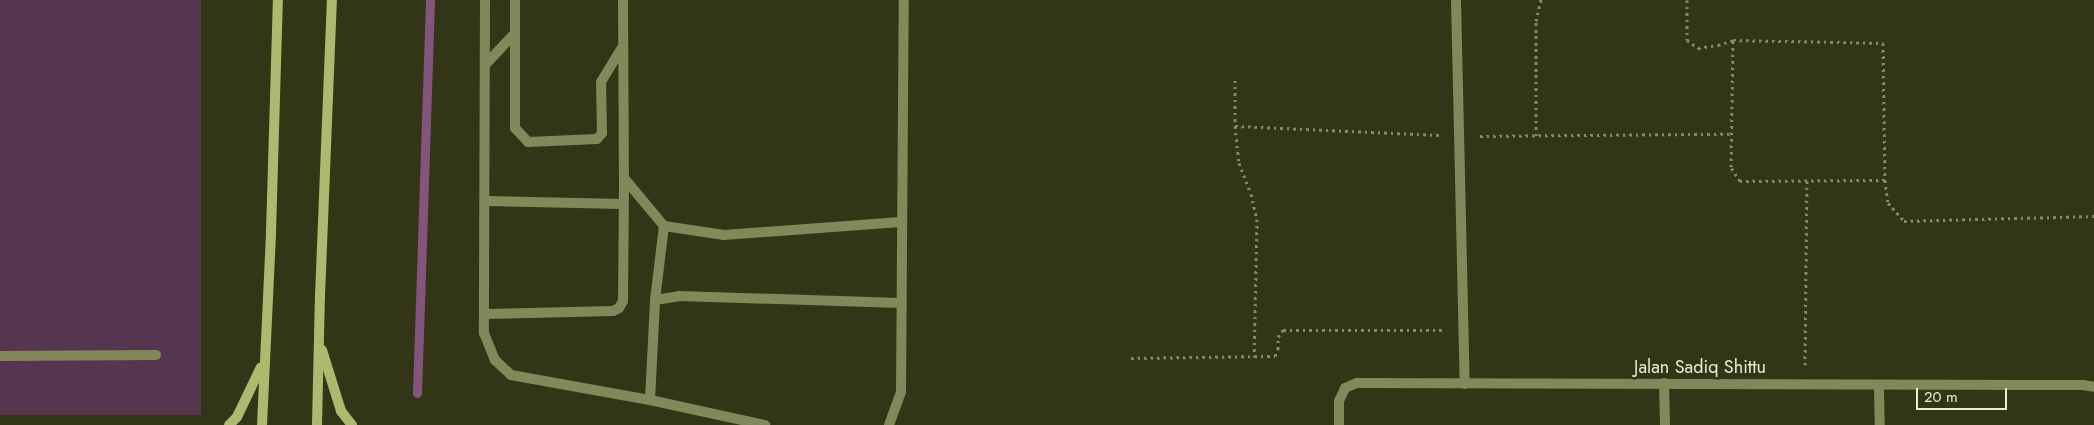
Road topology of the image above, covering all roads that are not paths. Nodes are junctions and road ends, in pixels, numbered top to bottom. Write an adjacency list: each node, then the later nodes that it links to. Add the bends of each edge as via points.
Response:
1 (278, 0): 22 (street, via 271,232)
2 (332, 0): 16 (street)
3 (485, 0): 10 (street)
4 (515, 0): 8 (street)
5 (623, 0): 9 (street)
6 (904, 0): 14 (street)
7 (1456, 0): 24 (street)
8 (515, 33): 9 (street, via 515,128 528,142 597,140 602,133 601,82); 10 (street)
9 (623, 45): 11 (street)
10 (485, 65): 12 (street)
11 (624, 178): 13 (street); 15 (street)
12 (486, 201): 13 (street); 19 (street)
13 (622, 204): 19 (street, via 623,302 619,308 613,311)
14 (901, 222): 15 (street, via 724,235); 18 (street)
15 (664, 226): 17 (street)
16 (320, 296): 30 (street); 31 (street, via 322,354 342,411)
17 (655, 300): 18 (street, via 679,296); 27 (street)
18 (901, 303): 33 (street, via 901,392)
19 (484, 314): 27 (street, via 484,333 495,360 511,375)
20 (156, 355): 21 (street)
21 (0, 356)
22 (263, 363): 28 (street, via 237,417); 29 (street)
23 (1664, 383): 24 (street, Jalan Sadiq Shittu); 25 (street, Jalan Sadiq Shittu); 35 (street)
24 (1465, 384): 34 (street, Jalan Sadiq Shittu, via 1357,383 1345,388 1339,401)
25 (1879, 386): 26 (street, Jalan Sadiq Shittu); 36 (street)
26 (2094, 387)
27 (650, 400): 32 (street)
28 (229, 425)
29 (262, 425)
30 (317, 425)
31 (352, 425)
32 (765, 425)
33 (889, 425)
34 (1339, 425)
35 (1665, 425)
36 (1880, 425)

